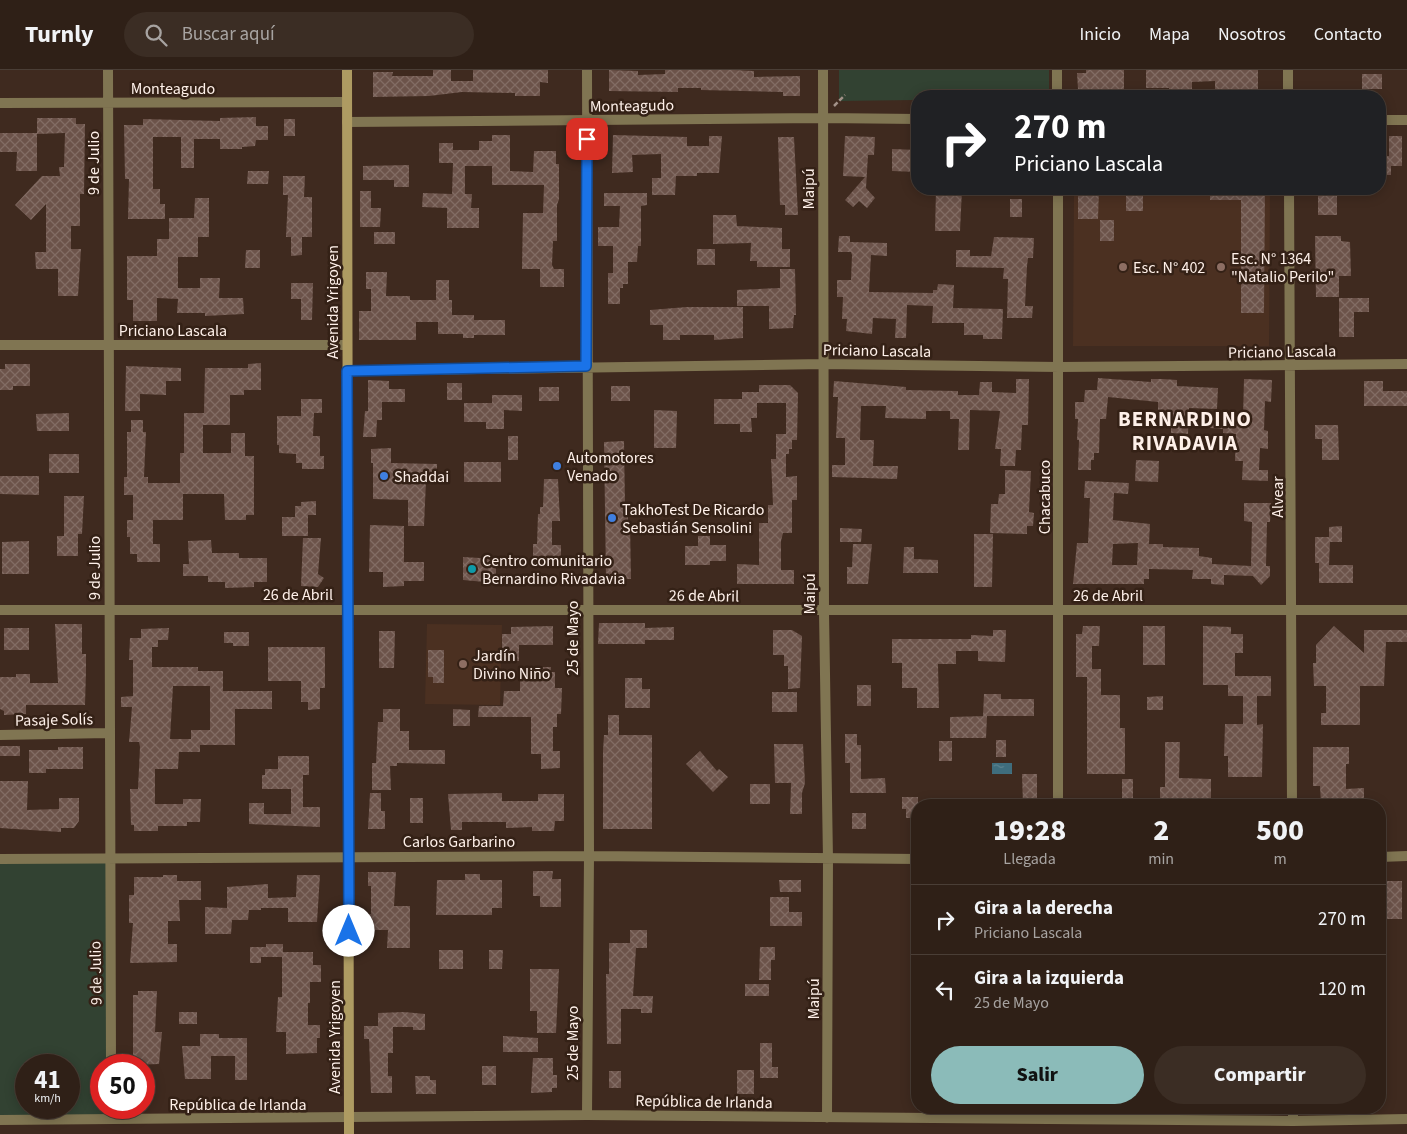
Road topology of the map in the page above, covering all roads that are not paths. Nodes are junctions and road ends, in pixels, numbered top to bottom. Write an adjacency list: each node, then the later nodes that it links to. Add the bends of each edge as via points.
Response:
1 (108, 70): 11 (street, 9 de Julio)
2 (347, 70): 9 (main road, Avenida Yrigoyen)
3 (587, 70): 14 (street, 25 de Mayo)
4 (823, 70): 12 (street, Maipú)
5 (1057, 70): 7 (street)
6 (1288, 70): 8 (street)
7 (1057, 90)
8 (1288, 90)
9 (347, 102): 11 (street, Monteagudo); 17 (main road, Avenida Yrigoyen)
10 (0, 103): 11 (street, Monteagudo)
11 (108, 104): 21 (street, 9 de Julio)
12 (823, 118): 13 (street, Monteagudo); 14 (street, Monteagudo); 23 (street, Maipú)
13 (911, 119)
14 (587, 120): 17 (street, Monteagudo); 25 (street, 25 de Mayo)
15 (1386, 120): 16 (street)
16 (1407, 120)
17 (347, 122): 22 (main road, Avenida Yrigoyen)
18 (1058, 195): 27 (street, Chacabuco)
19 (1289, 195): 26 (street, Alvear)
20 (0, 345): 21 (street, Priciano Lascala)
21 (108, 345): 22 (street, Priciano Lascala); 33 (street, 9 de Julio)
22 (347, 345): 28 (main road, Avenida Yrigoyen)
23 (824, 364): 25 (street, Priciano Lascala); 27 (street, Priciano Lascala); 36 (street, Maipú)
24 (1407, 364): 26 (street, Priciano Lascala)
25 (586, 366): 28 (street, Priciano Lascala); 30 (street, 25 de Mayo)
26 (1291, 366): 27 (street, Priciano Lascala); 31 (street, Alvear)
27 (1060, 367): 34 (street, Chacabuco)
28 (347, 371): 29 (main road, Avenida Yrigoyen)
29 (349, 609): 30 (street, 26 de Abril); 33 (street, 26 de Abril); 41 (main road, Avenida Yrigoyen)
30 (587, 609): 36 (street, 26 de Abril); 42 (street, 25 de Mayo)
31 (1292, 609): 34 (street, 26 de Abril); 35 (street, 26 de Abril); 40 (street, Alvear)
32 (0, 610): 33 (street, 26 de Abril)
33 (110, 610): 37 (street, 9 de Julio)
34 (1058, 610): 36 (street, 26 de Abril); 39 (street, Chacabuco)
35 (1407, 610)
36 (824, 612): 47 (street, Maipú)
37 (108, 733): 38 (street, Pasaje Solís); 45 (street, 9 de Julio)
38 (0, 735)
39 (1058, 799)
40 (1292, 799)
41 (348, 856): 42 (street, Carlos Garbarino); 45 (street, Carlos Garbarino); 53 (main road, Avenida Yrigoyen)
42 (589, 856): 47 (street, Carlos Garbarino); 52 (street, 25 de Mayo)
43 (1407, 856): 44 (street)
44 (1386, 857)
45 (108, 858): 46 (street, Carlos Garbarino); 49 (street, 9 de Julio)
46 (0, 859)
47 (828, 859): 48 (street, Carlos Garbarino); 54 (street, Maipú)
48 (911, 859)
49 (111, 1054)
50 (1058, 1114): 55 (street)
51 (1293, 1114): 60 (street)
52 (587, 1115): 53 (street, República de Irlanda); 54 (street, República de Irlanda)
53 (349, 1118): 57 (street, República de Irlanda); 61 (main road, Avenida Yrigoyen)
54 (828, 1118): 55 (street, República de Irlanda)
55 (1058, 1118): 60 (street, República de Irlanda)
56 (111, 1119): 59 (street, República de Irlanda)
57 (155, 1119)
58 (1407, 1119): 60 (street, República de Irlanda)
59 (0, 1120)
60 (1293, 1121)
61 (349, 1134)

